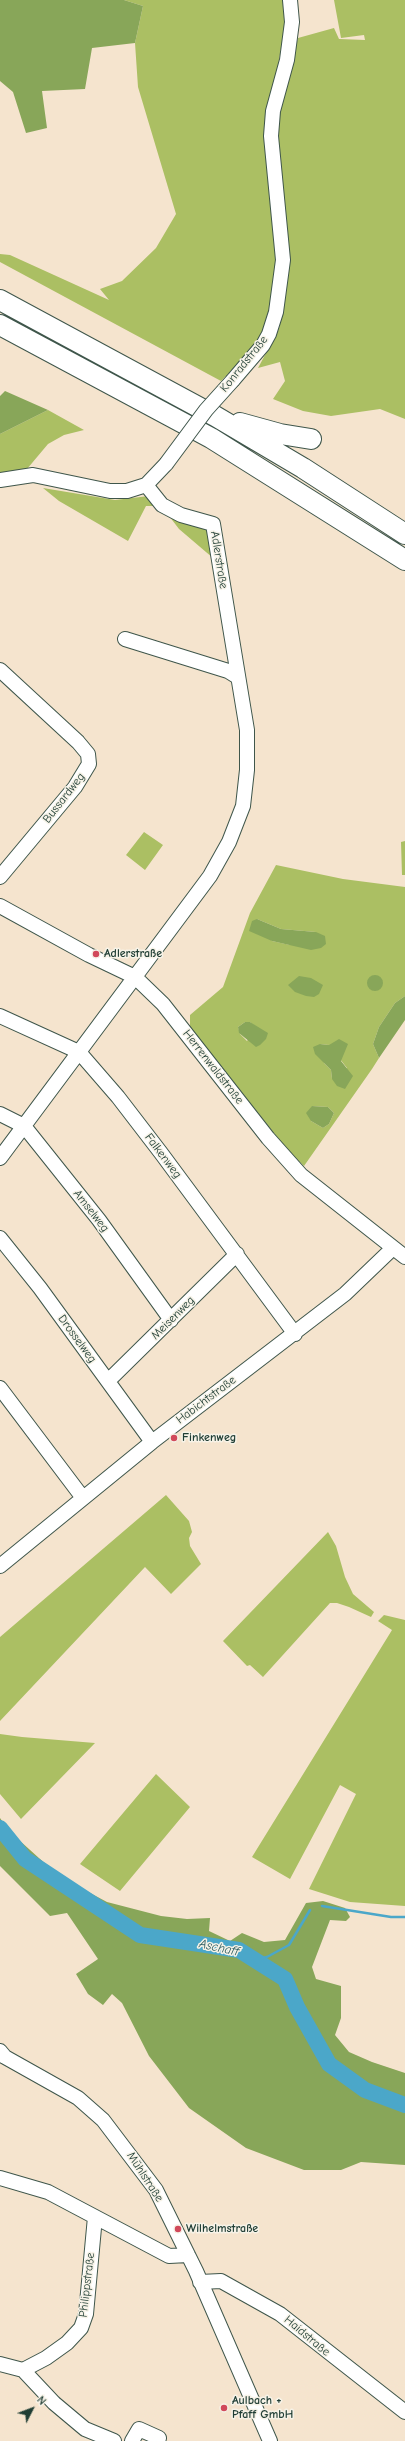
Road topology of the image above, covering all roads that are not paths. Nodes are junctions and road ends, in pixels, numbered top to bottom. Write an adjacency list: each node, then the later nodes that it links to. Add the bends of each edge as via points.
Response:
1 (290, 0): 7 (street, Konradstraße, bridge, via 292,22 287,60 273,111 271,136 283,260 276,312 263,345 206,410 166,464)
2 (0, 300): 4 (highway)
3 (0, 325): 9 (highway, via 211,438)
4 (215, 416): 5 (highway, via 280,434); 8 (highway)
5 (311, 439)
6 (0, 480): 7 (street, Konradstraße, via 28,476 49,477 110,491 127,491)
7 (146, 485): 12 (street, Adlerstraße, via 162,505 181,515 213,524)
8 (405, 534)
9 (405, 560)
10 (125, 639): 12 (street, via 228,671)
11 (0, 670): 13 (street, Bussardweg, via 78,742 88,754 89,764 75,787)
12 (236, 676): 15 (street, Adlerstraße, via 247,730 247,770 243,806 229,842 210,876)
13 (0, 877)
14 (0, 906): 15 (street, Herrenwaldstraße, via 82,952)
15 (135, 977): 17 (street, Adlerstraße); 22 (street, Herrenwaldstraße, via 164,1004 268,1138 301,1175)
16 (0, 1016): 17 (street, Falkenweg)
17 (79, 1052): 19 (street, Adlerstraße); 23 (street, Falkenweg, via 118,1097)
18 (0, 1114): 19 (street, Amselweg)
19 (24, 1126): 20 (street, Adlerstraße); 25 (street, Amselweg, via 99,1220)
20 (0, 1158)
21 (0, 1238): 27 (street, Drosselweg)
22 (393, 1248): 24 (street, Herrenwaldstraße); 26 (street, Habichtstraße, via 345,1294)
23 (237, 1254): 25 (street, Meisenweg); 26 (street, Falkenweg)
24 (405, 1257)
25 (171, 1320): 27 (street, Meisenweg)
26 (295, 1334): 29 (street, Habichtstraße)
27 (108, 1381): 29 (street, Drosselweg)
28 (0, 1388): 30 (street)
29 (152, 1442): 30 (street, Habichtstraße)
30 (83, 1498): 31 (street, Habichtstraße)
31 (0, 1566)
32 (0, 2051): 35 (street, Mühlstraße, via 78,2098 103,2120 156,2190)
33 (0, 2178): 34 (street, via 48,2192)
34 (95, 2217): 35 (street, via 169,2256); 38 (street, Philippstraße, via 86,2314 81,2328 67,2343)
35 (188, 2255): 36 (street, Mühlstraße)
36 (200, 2282): 39 (street, Haidstraße, via 221,2281 280,2314); 43 (street, Mühlstraße)
37 (0, 2364): 38 (street)
38 (23, 2370): 40 (street, via 54,2403 85,2429)
39 (405, 2412)
40 (114, 2441)
41 (132, 2441): 42 (street, via 138,2429 159,2438)
42 (158, 2441)
43 (270, 2441)

